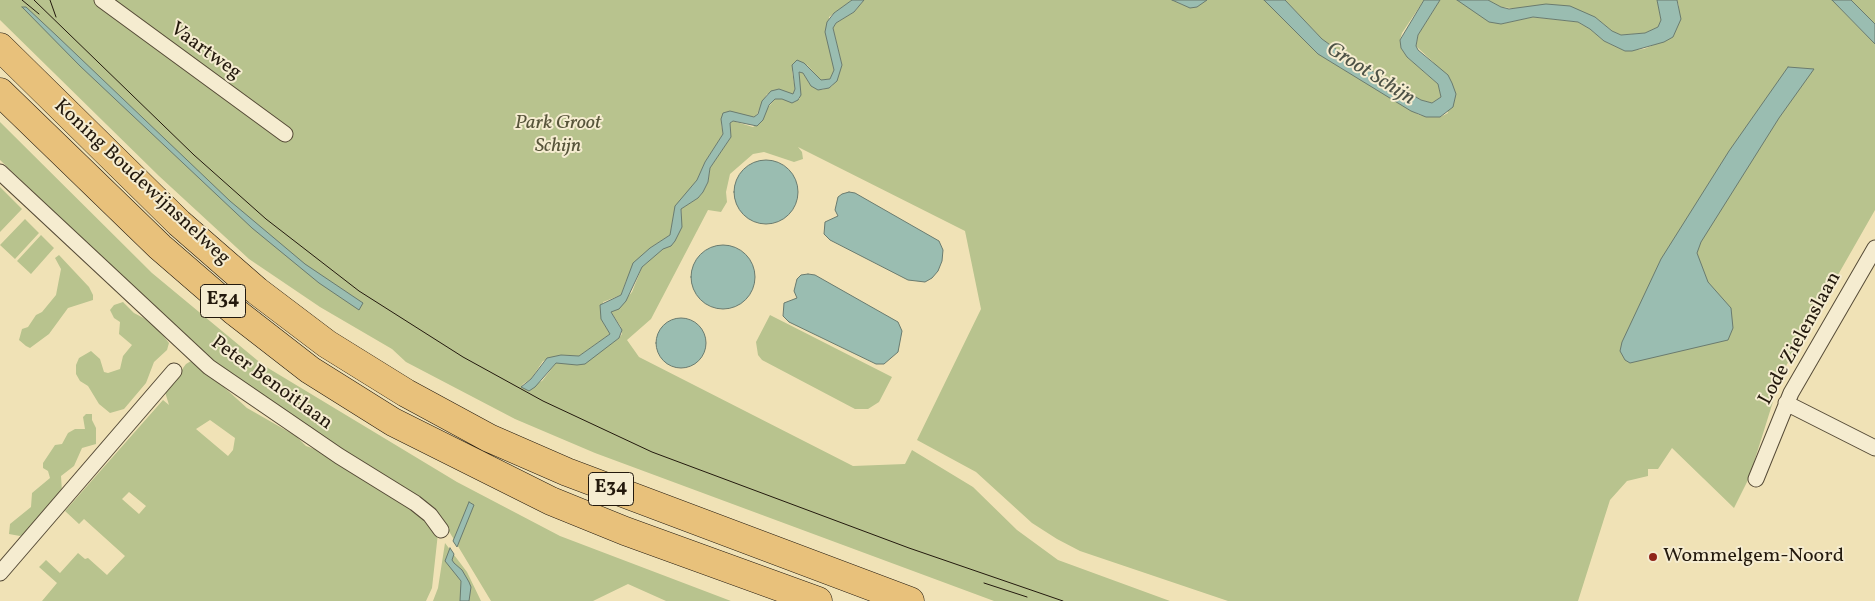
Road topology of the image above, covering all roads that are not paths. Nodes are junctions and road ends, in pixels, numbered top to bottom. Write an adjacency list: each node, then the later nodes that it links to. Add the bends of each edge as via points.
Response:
1 (102, 0): 4 (street, Vaartweg)
2 (0, 47): 14 (highway, Koning Boudewijnsnelweg / E34, via 179,222 257,291 327,344 406,393 489,438 567,472)
3 (0, 92): 13 (highway, Koning Boudewijnsnelweg / E34, via 160,247 234,311 310,370 393,422 551,501)
4 (285, 134)
5 (0, 172): 11 (street, Peter Benoitlaan, via 209,368 415,503)
6 (1875, 248): 8 (street, Lode Zielenslaan)
7 (174, 371): 12 (street)
8 (1786, 403): 9 (street); 10 (street, Lode Zielenslaan)
9 (1875, 448)
10 (1756, 479)
11 (441, 530)
12 (0, 574)
13 (818, 601)
14 (910, 601)

